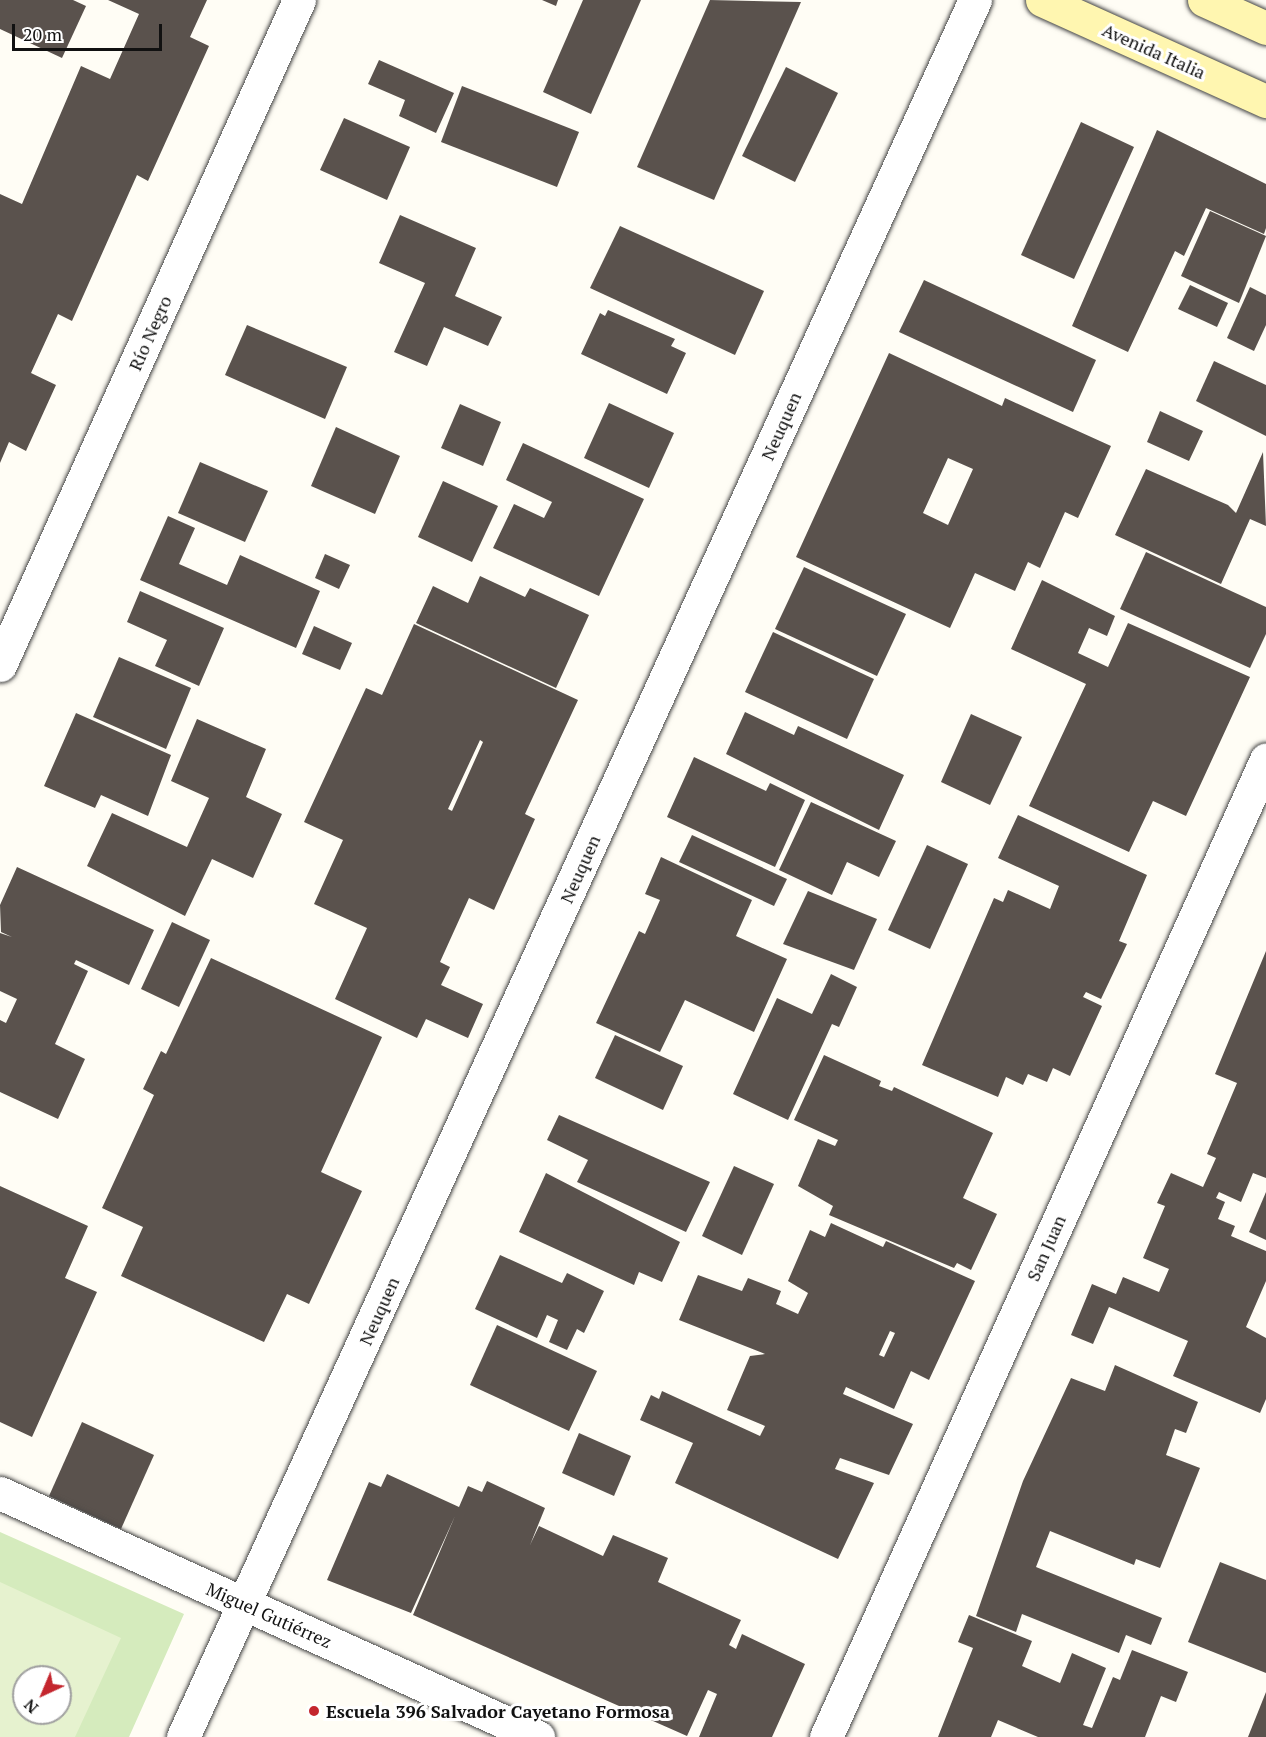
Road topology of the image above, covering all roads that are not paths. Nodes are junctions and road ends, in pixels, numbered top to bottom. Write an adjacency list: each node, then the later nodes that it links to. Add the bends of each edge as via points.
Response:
1 (299, 0): 7 (street, Río Negro)
2 (975, 0): 10 (street, Neuquen)
3 (1042, 0): 6 (main road, Avenida Italia)
4 (1204, 0): 5 (main road)
5 (1266, 28)
6 (1266, 101)
7 (0, 665)
8 (1266, 760): 13 (street, San Juan)
9 (0, 1493): 10 (street, Miguel Gutiérrez)
10 (245, 1604): 11 (street, Neuquen); 12 (street, Miguel Gutiérrez)
11 (183, 1737)
12 (538, 1737)
13 (826, 1737)

